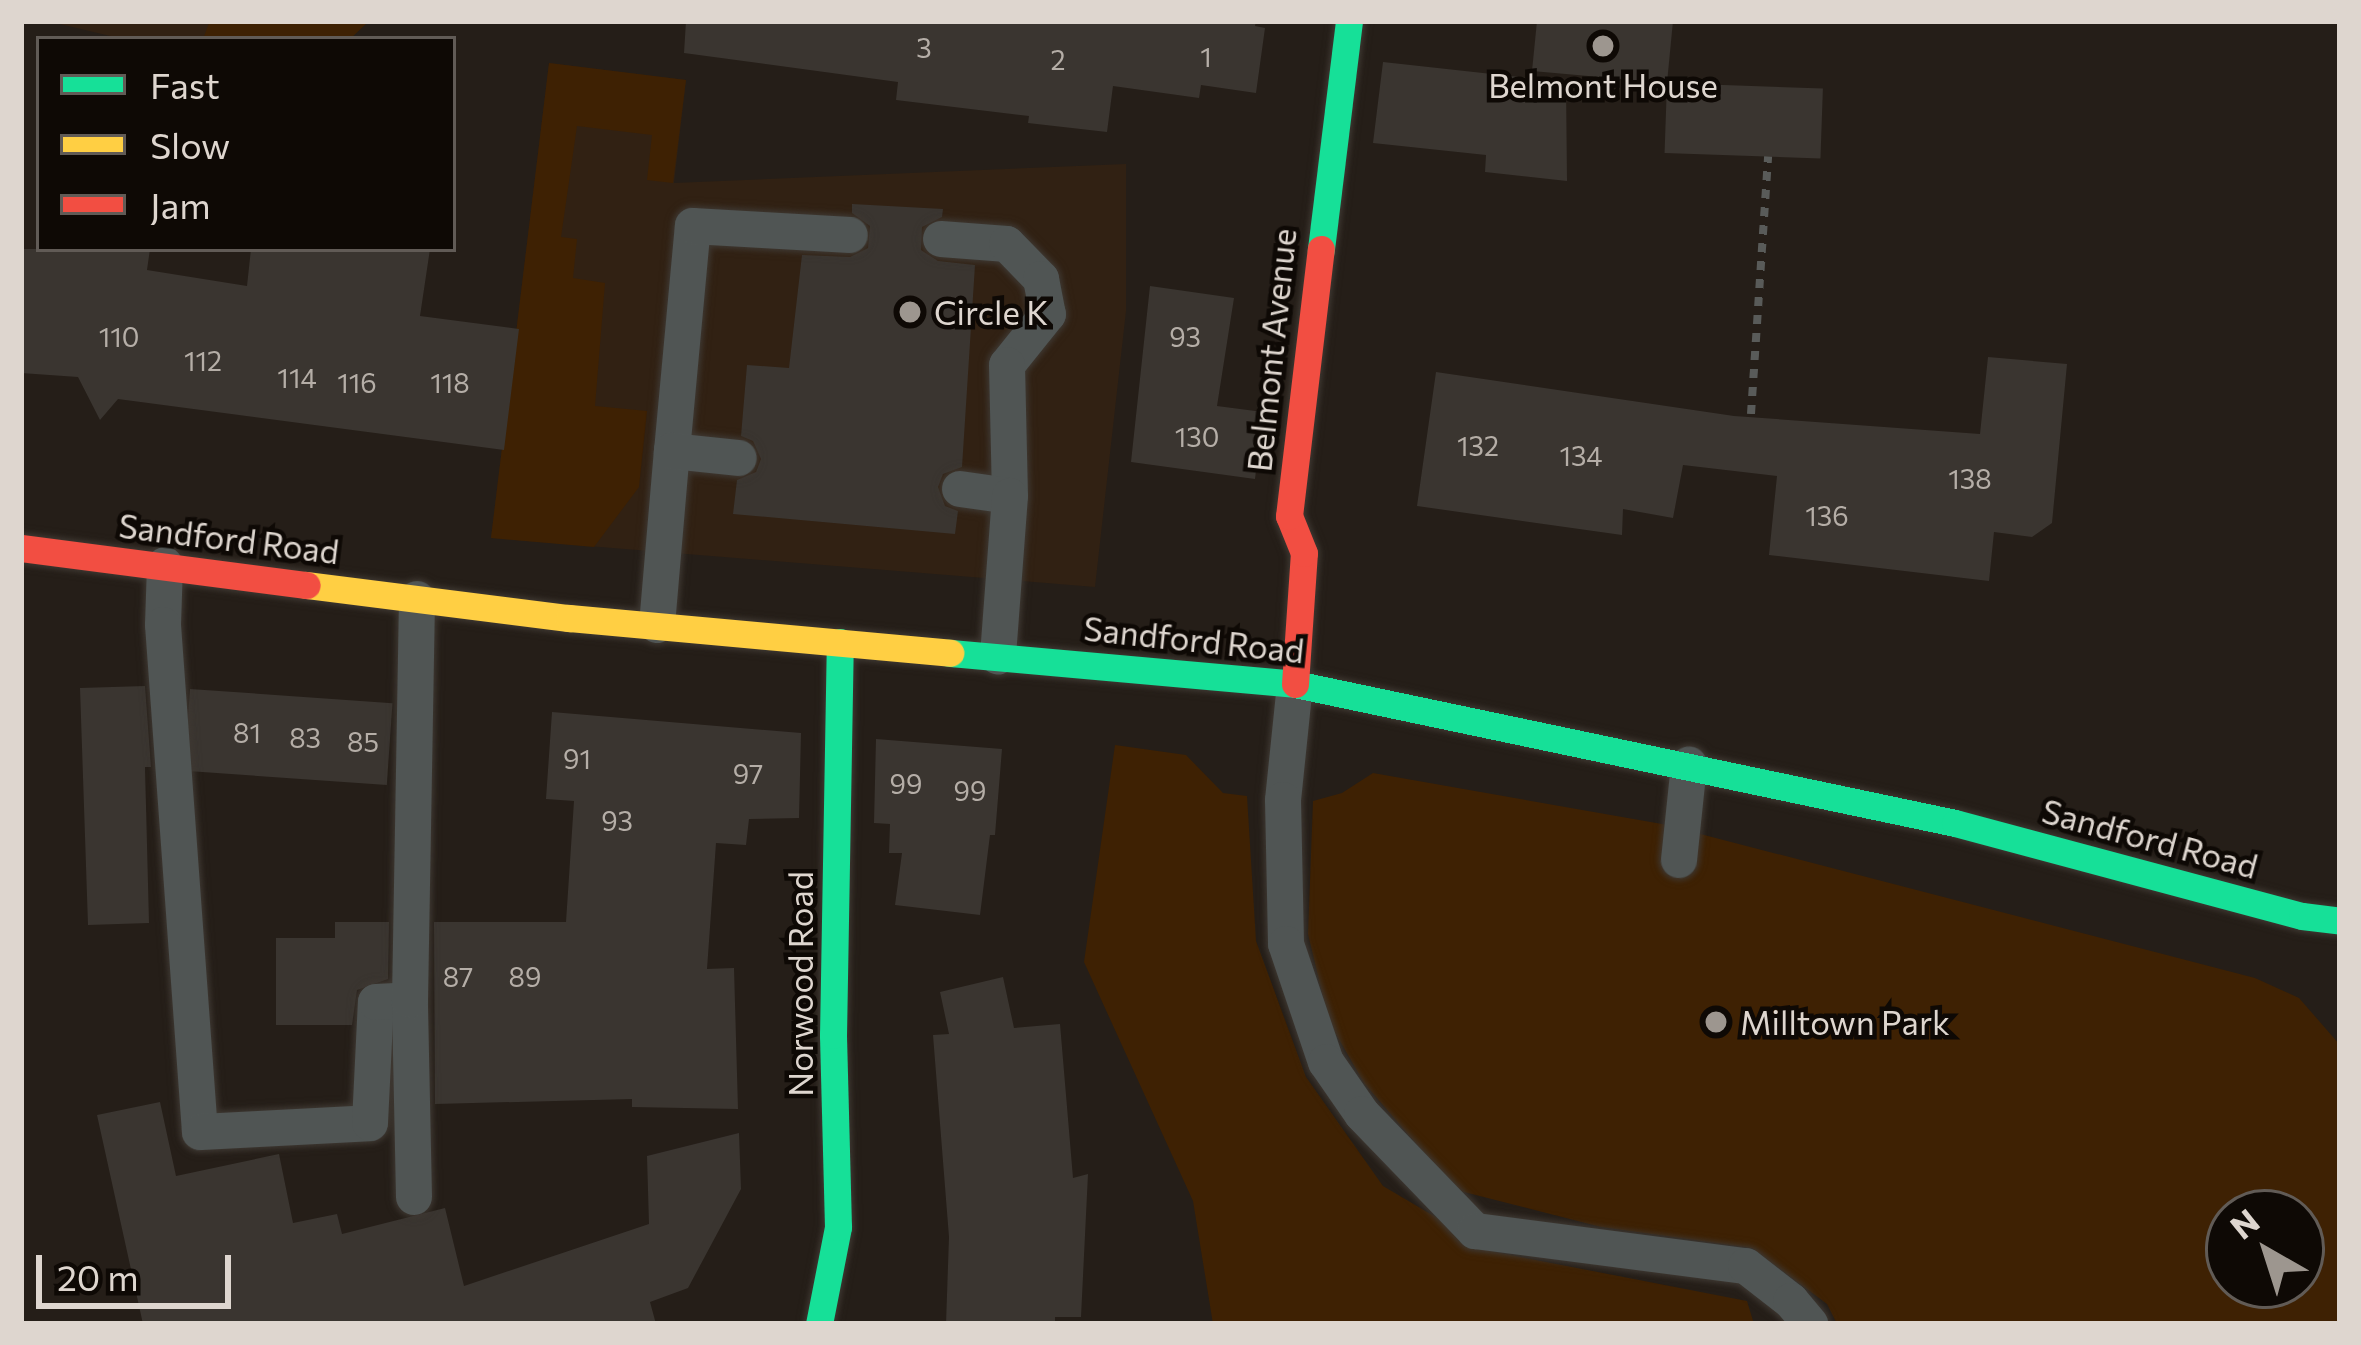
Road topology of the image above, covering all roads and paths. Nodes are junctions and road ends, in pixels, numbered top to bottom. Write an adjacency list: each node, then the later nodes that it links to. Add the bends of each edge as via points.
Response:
1 (1349, 21): 16 (main road, Belmont Avenue, via 1289,516 1304,553)
2 (1768, 157): 5 (path)
3 (850, 235): 6 (lane, via 693,226)
4 (941, 238): 9 (lane, via 1006,244 1041,279 1048,314 1007,365)
5 (1751, 414)
6 (672, 451): 7 (lane); 13 (lane)
7 (739, 458)
8 (960, 489): 9 (lane)
9 (1010, 496): 15 (lane)
10 (21, 548): 11 (main road, Sandford Road)
11 (165, 565): 12 (main road, Sandford Road); 20 (lane, via 200,1132 370,1123 376,1002)
12 (417, 598): 13 (main road, Sandford Road); 20 (lane)
13 (657, 626): 14 (main road, Sandford Road)
14 (840, 642): 15 (main road, Sandford Road); 22 (main road, Norwood Road, via 838,1227)
15 (998, 657): 16 (main road, Sandford Road)
16 (1295, 684): 17 (main road, Sandford Road); 23 (lane, via 1283,800 1286,944 1326,1062 1362,1114 1475,1231 1746,1266)
17 (1690, 765): 18 (lane); 19 (main road, Sandford Road, via 1955,823 2302,916)
18 (1679, 860)
19 (2334, 932)
20 (410, 1000): 21 (lane)
21 (414, 1197)
22 (819, 1324)
23 (1810, 1324)

